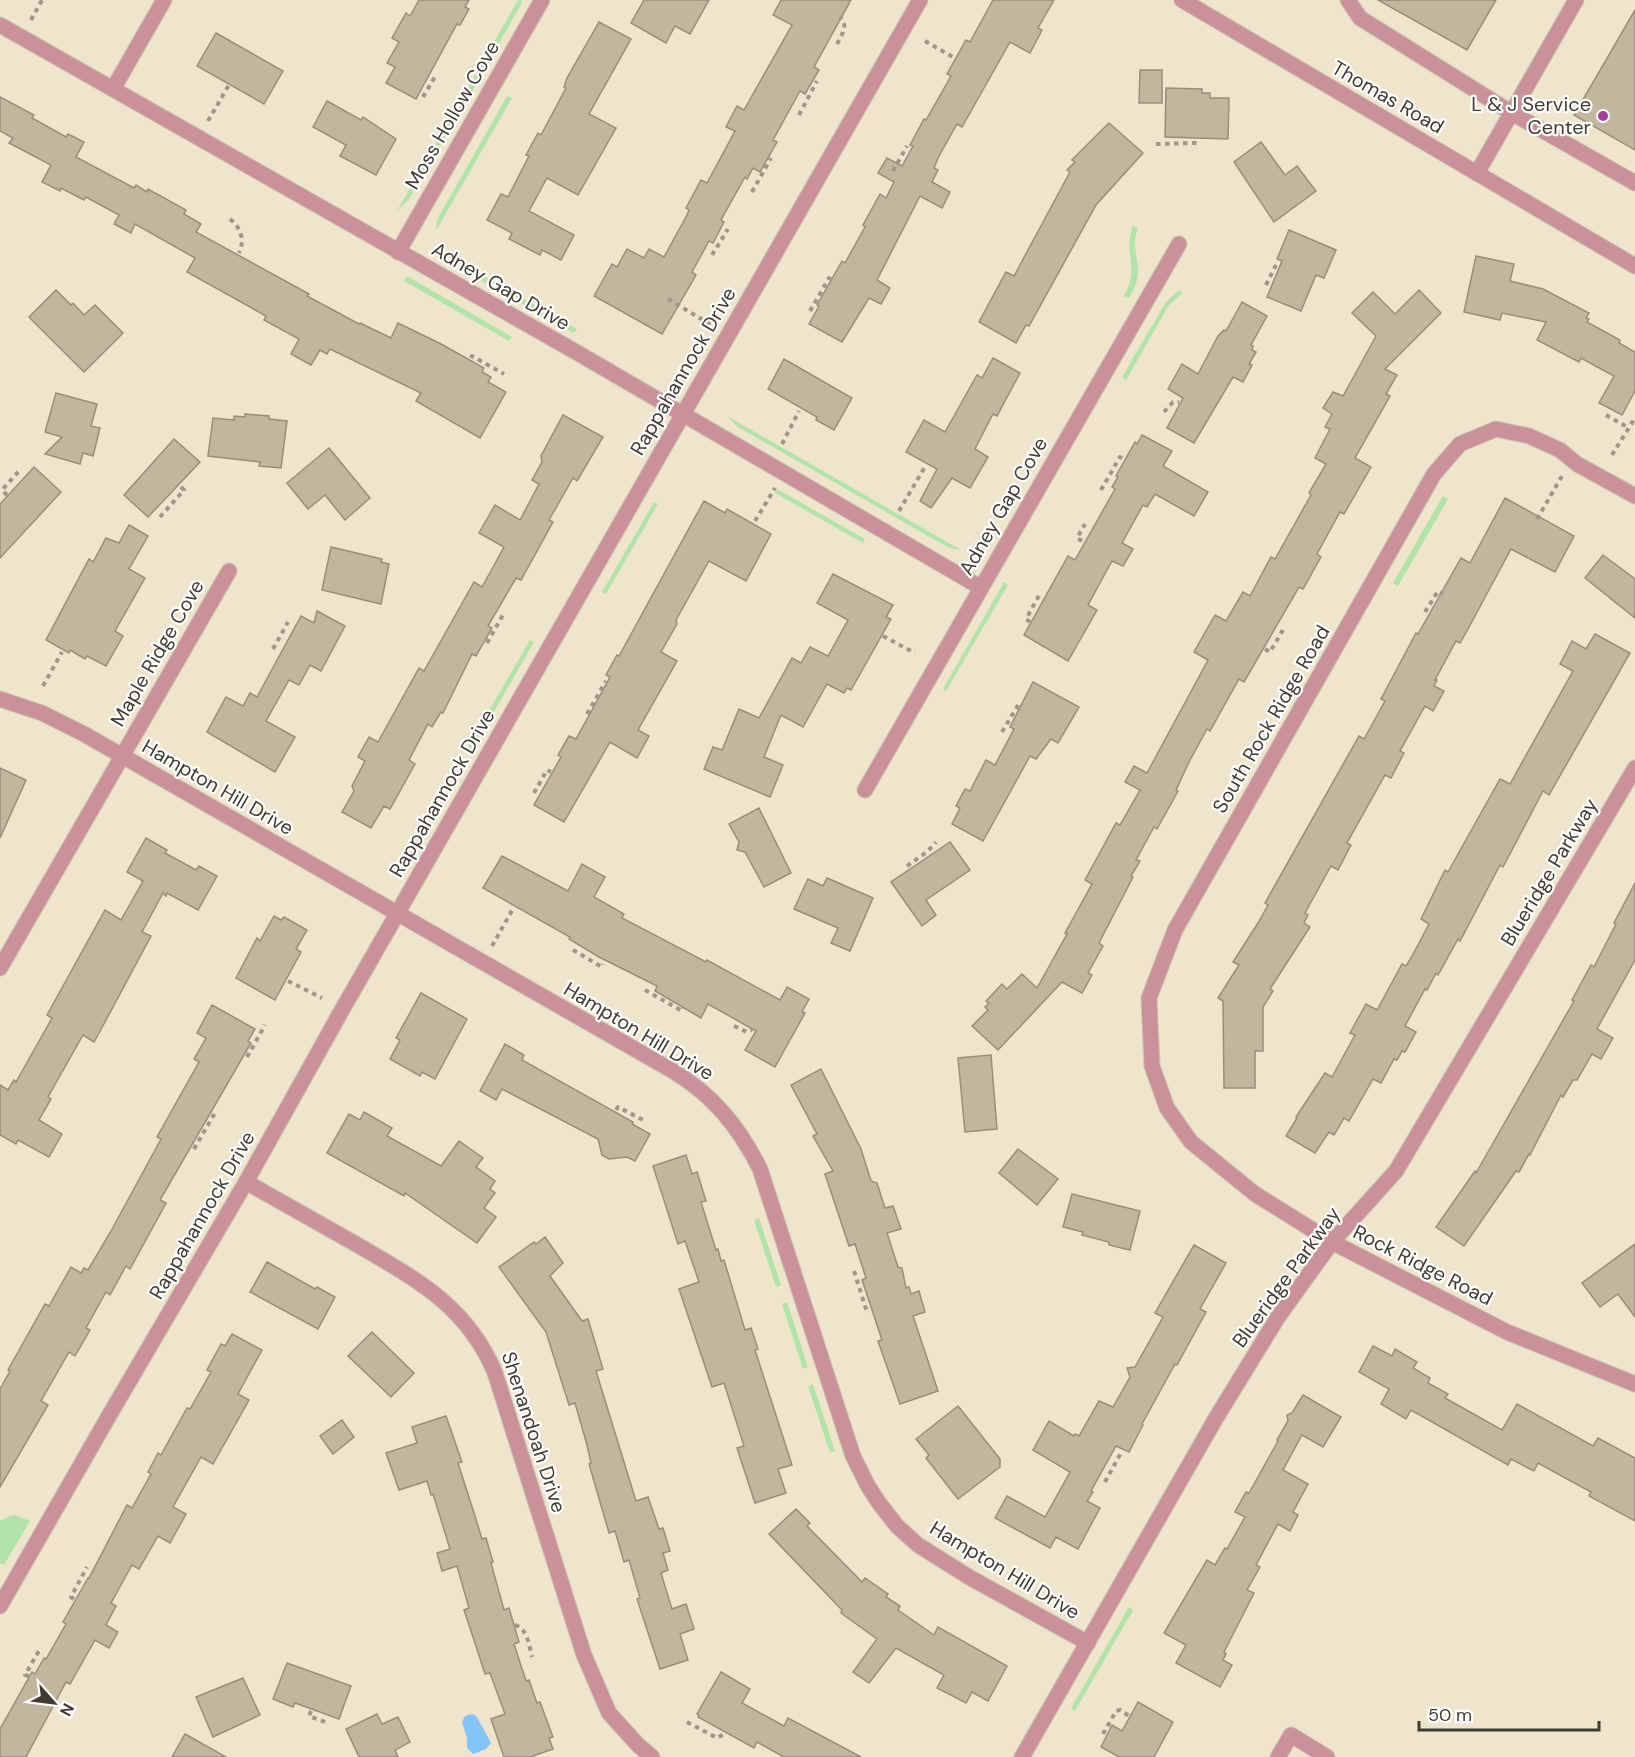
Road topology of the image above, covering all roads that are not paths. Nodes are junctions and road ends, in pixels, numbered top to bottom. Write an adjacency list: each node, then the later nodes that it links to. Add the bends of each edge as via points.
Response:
1 (164, 0): 8 (street)
2 (542, 0): 13 (street, Moss Hollow Cove)
3 (920, 0): 15 (street, Rappahannock Drive)
4 (1182, 0): 10 (street, Thomas Road)
5 (1348, 0): 9 (street, via 1360,18)
6 (1576, 0): 9 (street)
7 (0, 25): 8 (street, Adney Gap Drive)
8 (113, 89): 13 (street, Adney Gap Drive)
9 (1512, 113): 10 (street); 11 (street)
10 (1477, 173): 14 (street, Thomas Road)
11 (1635, 183)
12 (1179, 244): 18 (street, Adney Gap Cove)
13 (398, 252): 15 (street, Adney Gap Drive)
14 (1635, 266)
15 (683, 414): 18 (street, Adney Gap Drive); 23 (street, Rappahannock Drive)
16 (1635, 496): 25 (street, South Rock Ridge Road, via 1577,464 1560,450 1529,436 1496,429 1460,444 1434,474 1175,930 1149,998)
17 (229, 571): 20 (street, Maple Ridge Cove)
18 (980, 587): 22 (street, Adney Gap Cove)
19 (0, 699): 20 (street, Hampton Hill Drive, via 42,713)
20 (123, 756): 23 (street, Hampton Hill Drive); 24 (street, Maple Ridge Cove)
21 (1635, 768): 27 (street, Blueridge Parkway, via 1396,1171)
22 (865, 790)
23 (397, 915): 26 (street, Rappahannock Drive); 30 (street, Hampton Hill Drive, via 678,1074 716,1103 738,1130 760,1169 853,1456 871,1491 897,1526 918,1545)
24 (0, 968)
25 (1152, 1066): 27 (street, Rock Ridge Road, via 1167,1108 1191,1142 1256,1194)
26 (246, 1182): 29 (street, Rappahannock Drive); 31 (street, Shenandoah Drive, via 421,1282 457,1312 477,1337 495,1373 584,1655 609,1713)
27 (1332, 1242): 28 (street, Rock Ridge Road, via 1507,1332); 30 (street, Blueridge Parkway, via 1278,1317 1216,1418)
28 (1635, 1384)
29 (0, 1606)
30 (1088, 1643): 32 (street, Blueridge Parkway)
31 (652, 1757)
32 (1022, 1757)
33 (1278, 1757): 34 (street, via 1291,1735)
34 (1327, 1757)

